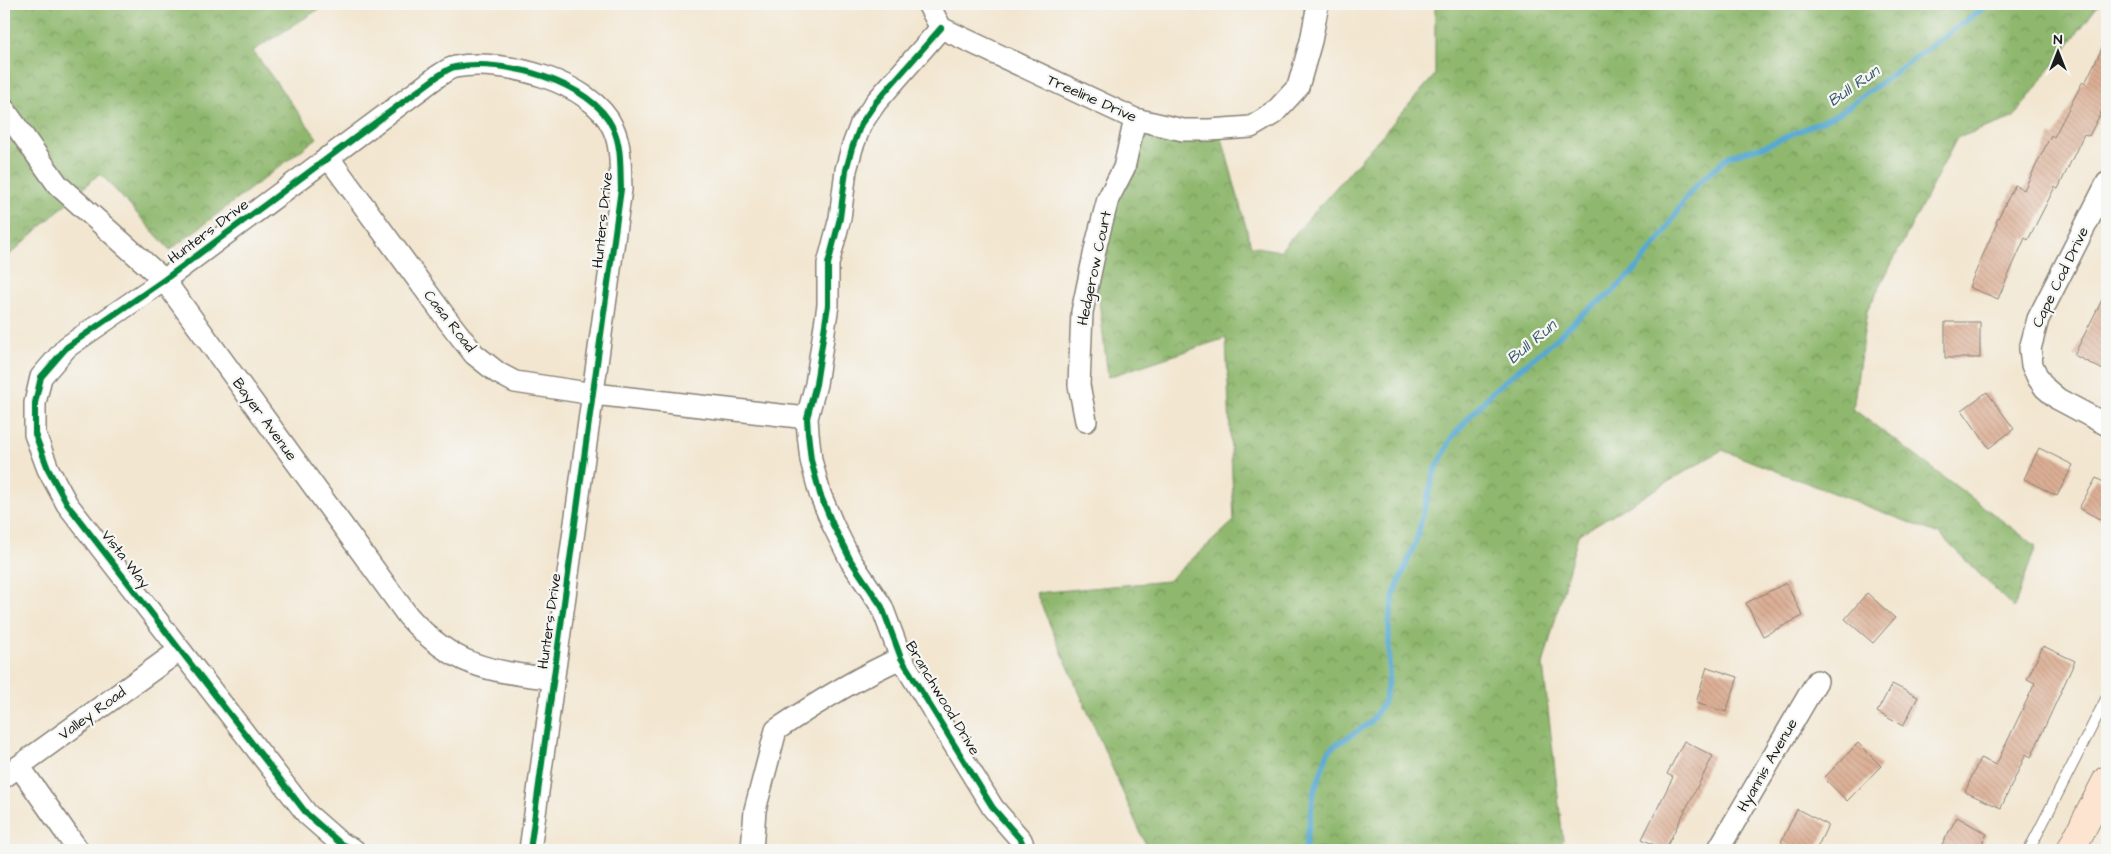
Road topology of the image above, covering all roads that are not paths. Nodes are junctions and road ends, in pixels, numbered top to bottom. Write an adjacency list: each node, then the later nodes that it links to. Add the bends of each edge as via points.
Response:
1 (928, 4): 3 (street)
2 (1318, 4): 5 (street, Treeline Drive, via 1298,87 1273,114 1251,128 1183,130)
3 (942, 28): 5 (street, Treeline Drive); 10 (street, Branchwood Drive, via 860,124 846,170 840,218 828,264 828,305 816,384)
4 (4, 109): 8 (street, Bayer Avenue, via 58,185)
5 (1135, 119): 11 (street, Hedgerow Court, via 1124,168 1108,199 1082,312 1079,386)
6 (328, 156): 8 (street, Hunters Drive); 9 (street, Casa Road, via 474,354 515,382); 9 (street, Hunters Drive, via 453,68 483,64 530,73 574,89 600,109 613,128 619,148 621,189)
7 (2107, 183): 12 (street, Cape Cod Drive, via 2038,319 2030,349 2032,364 2046,388 2058,399)
8 (164, 280): 13 (street, Vista Way, via 67,347 41,377 35,403 35,434 48,469 67,504); 15 (street, Bayer Avenue, via 408,616 427,637 460,660 511,674)
9 (594, 394): 10 (street, Casa Road); 15 (street, Hunters Drive)
10 (807, 418): 14 (street, Branchwood Drive, via 811,460 820,494 851,561 882,607)
11 (1086, 420)
12 (2107, 425)
13 (180, 650): 18 (street, Valley Road); 21 (street, Vista Way, via 307,814)
14 (900, 658): 23 (street, via 822,699 776,730 755,810); 24 (street, Branchwood Drive, via 993,808 1021,840)
15 (554, 679): 22 (street, Hunters Drive)
16 (1817, 681): 25 (street, Hyannis Avenue)
17 (2107, 697): 26 (lane)
18 (11, 772): 20 (street)
19 (2107, 780): 27 (main road)
20 (78, 850)
21 (354, 850)
22 (530, 850)
23 (752, 850)
24 (1024, 850)
25 (1718, 850)
26 (2029, 850)
27 (2071, 850)

